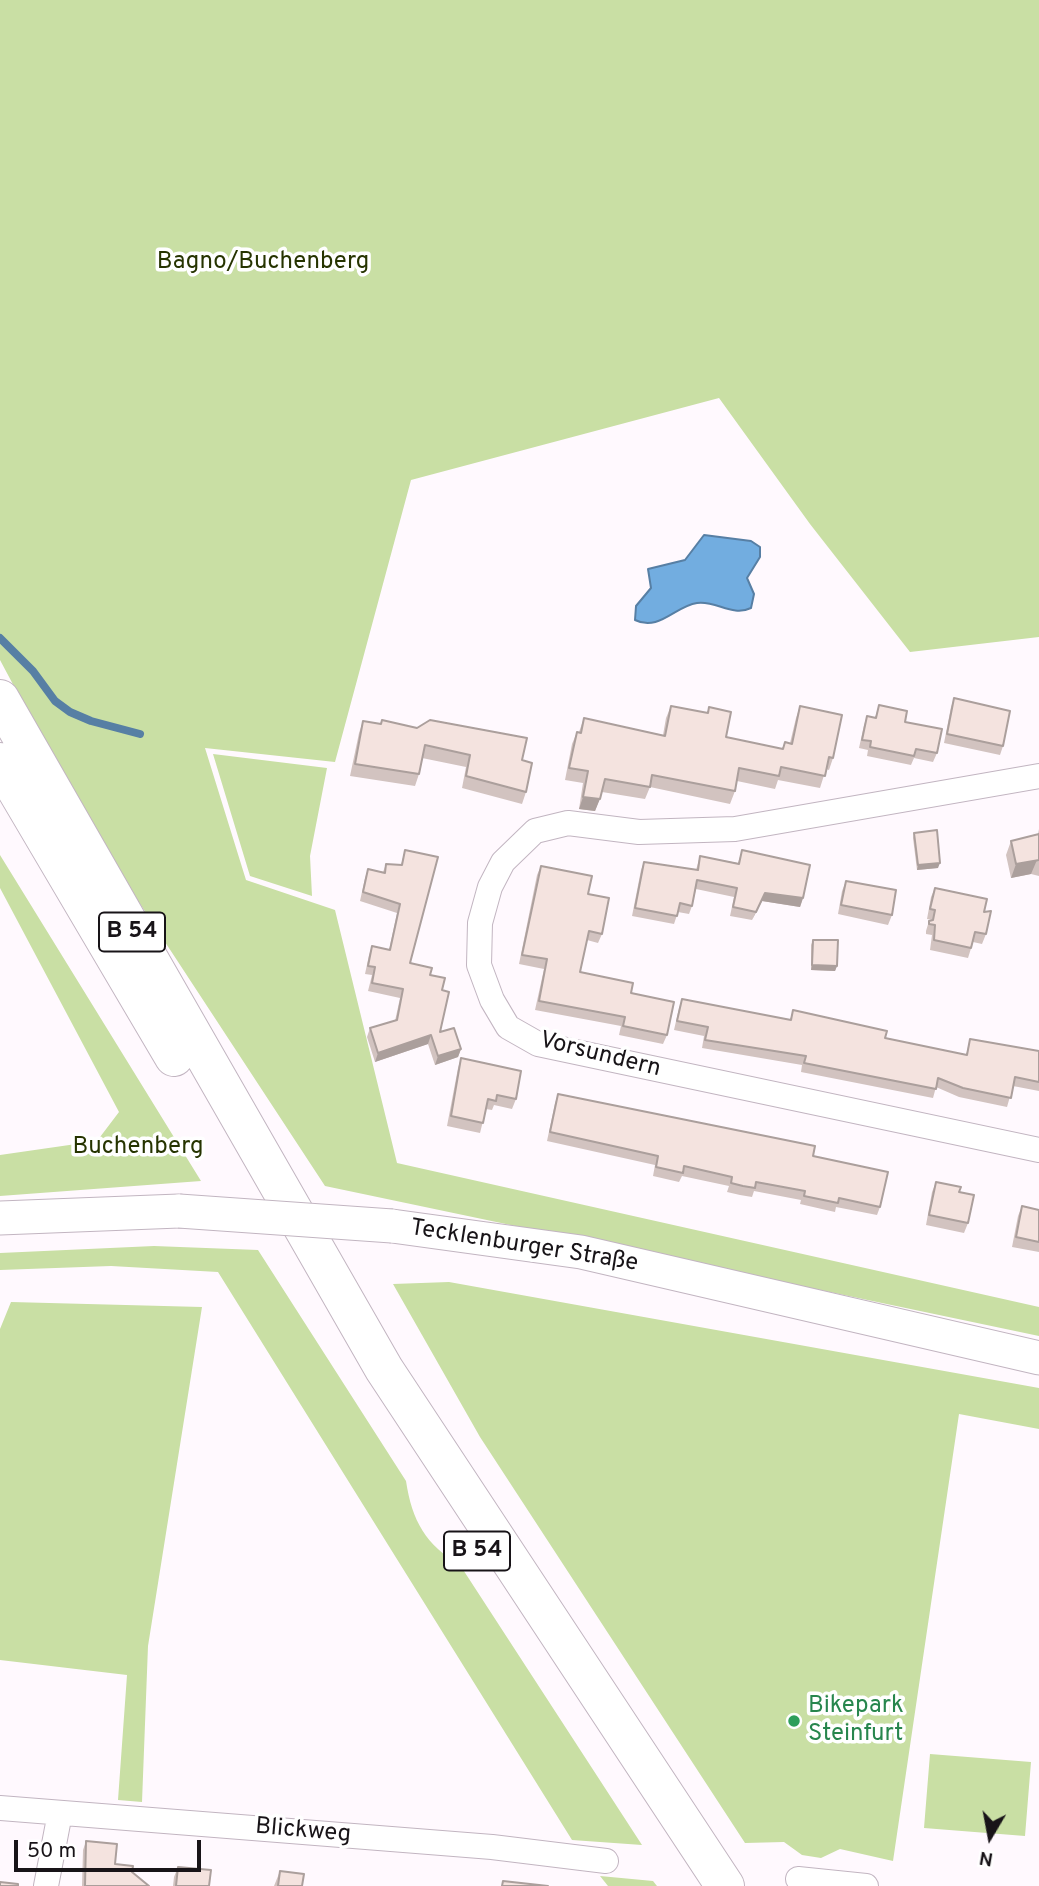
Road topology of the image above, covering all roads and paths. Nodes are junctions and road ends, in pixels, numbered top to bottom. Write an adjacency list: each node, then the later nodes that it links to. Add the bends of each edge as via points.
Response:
1 (0, 699): 13 (highway, B 54, via 384,1369)
2 (0, 762): 12 (highway, B 54, via 363,1380)
3 (1039, 776): 4 (street, Vorsundern, via 736,829 639,832 568,822 536,831 503,862 490,887 480,923 479,965 508,1027 538,1044)
4 (1039, 1150)
5 (0, 1218): 6 (main road, Tecklenburger Straße, bridge, via 179,1212 393,1226 581,1251)
6 (1039, 1358)
7 (0, 1808): 8 (street, Blickweg)
8 (60, 1812): 9 (street, Blickweg); 11 (street)
9 (606, 1861)
10 (798, 1878): 14 (street)
11 (46, 1886)
12 (700, 1886)
13 (725, 1886)
14 (866, 1886)

